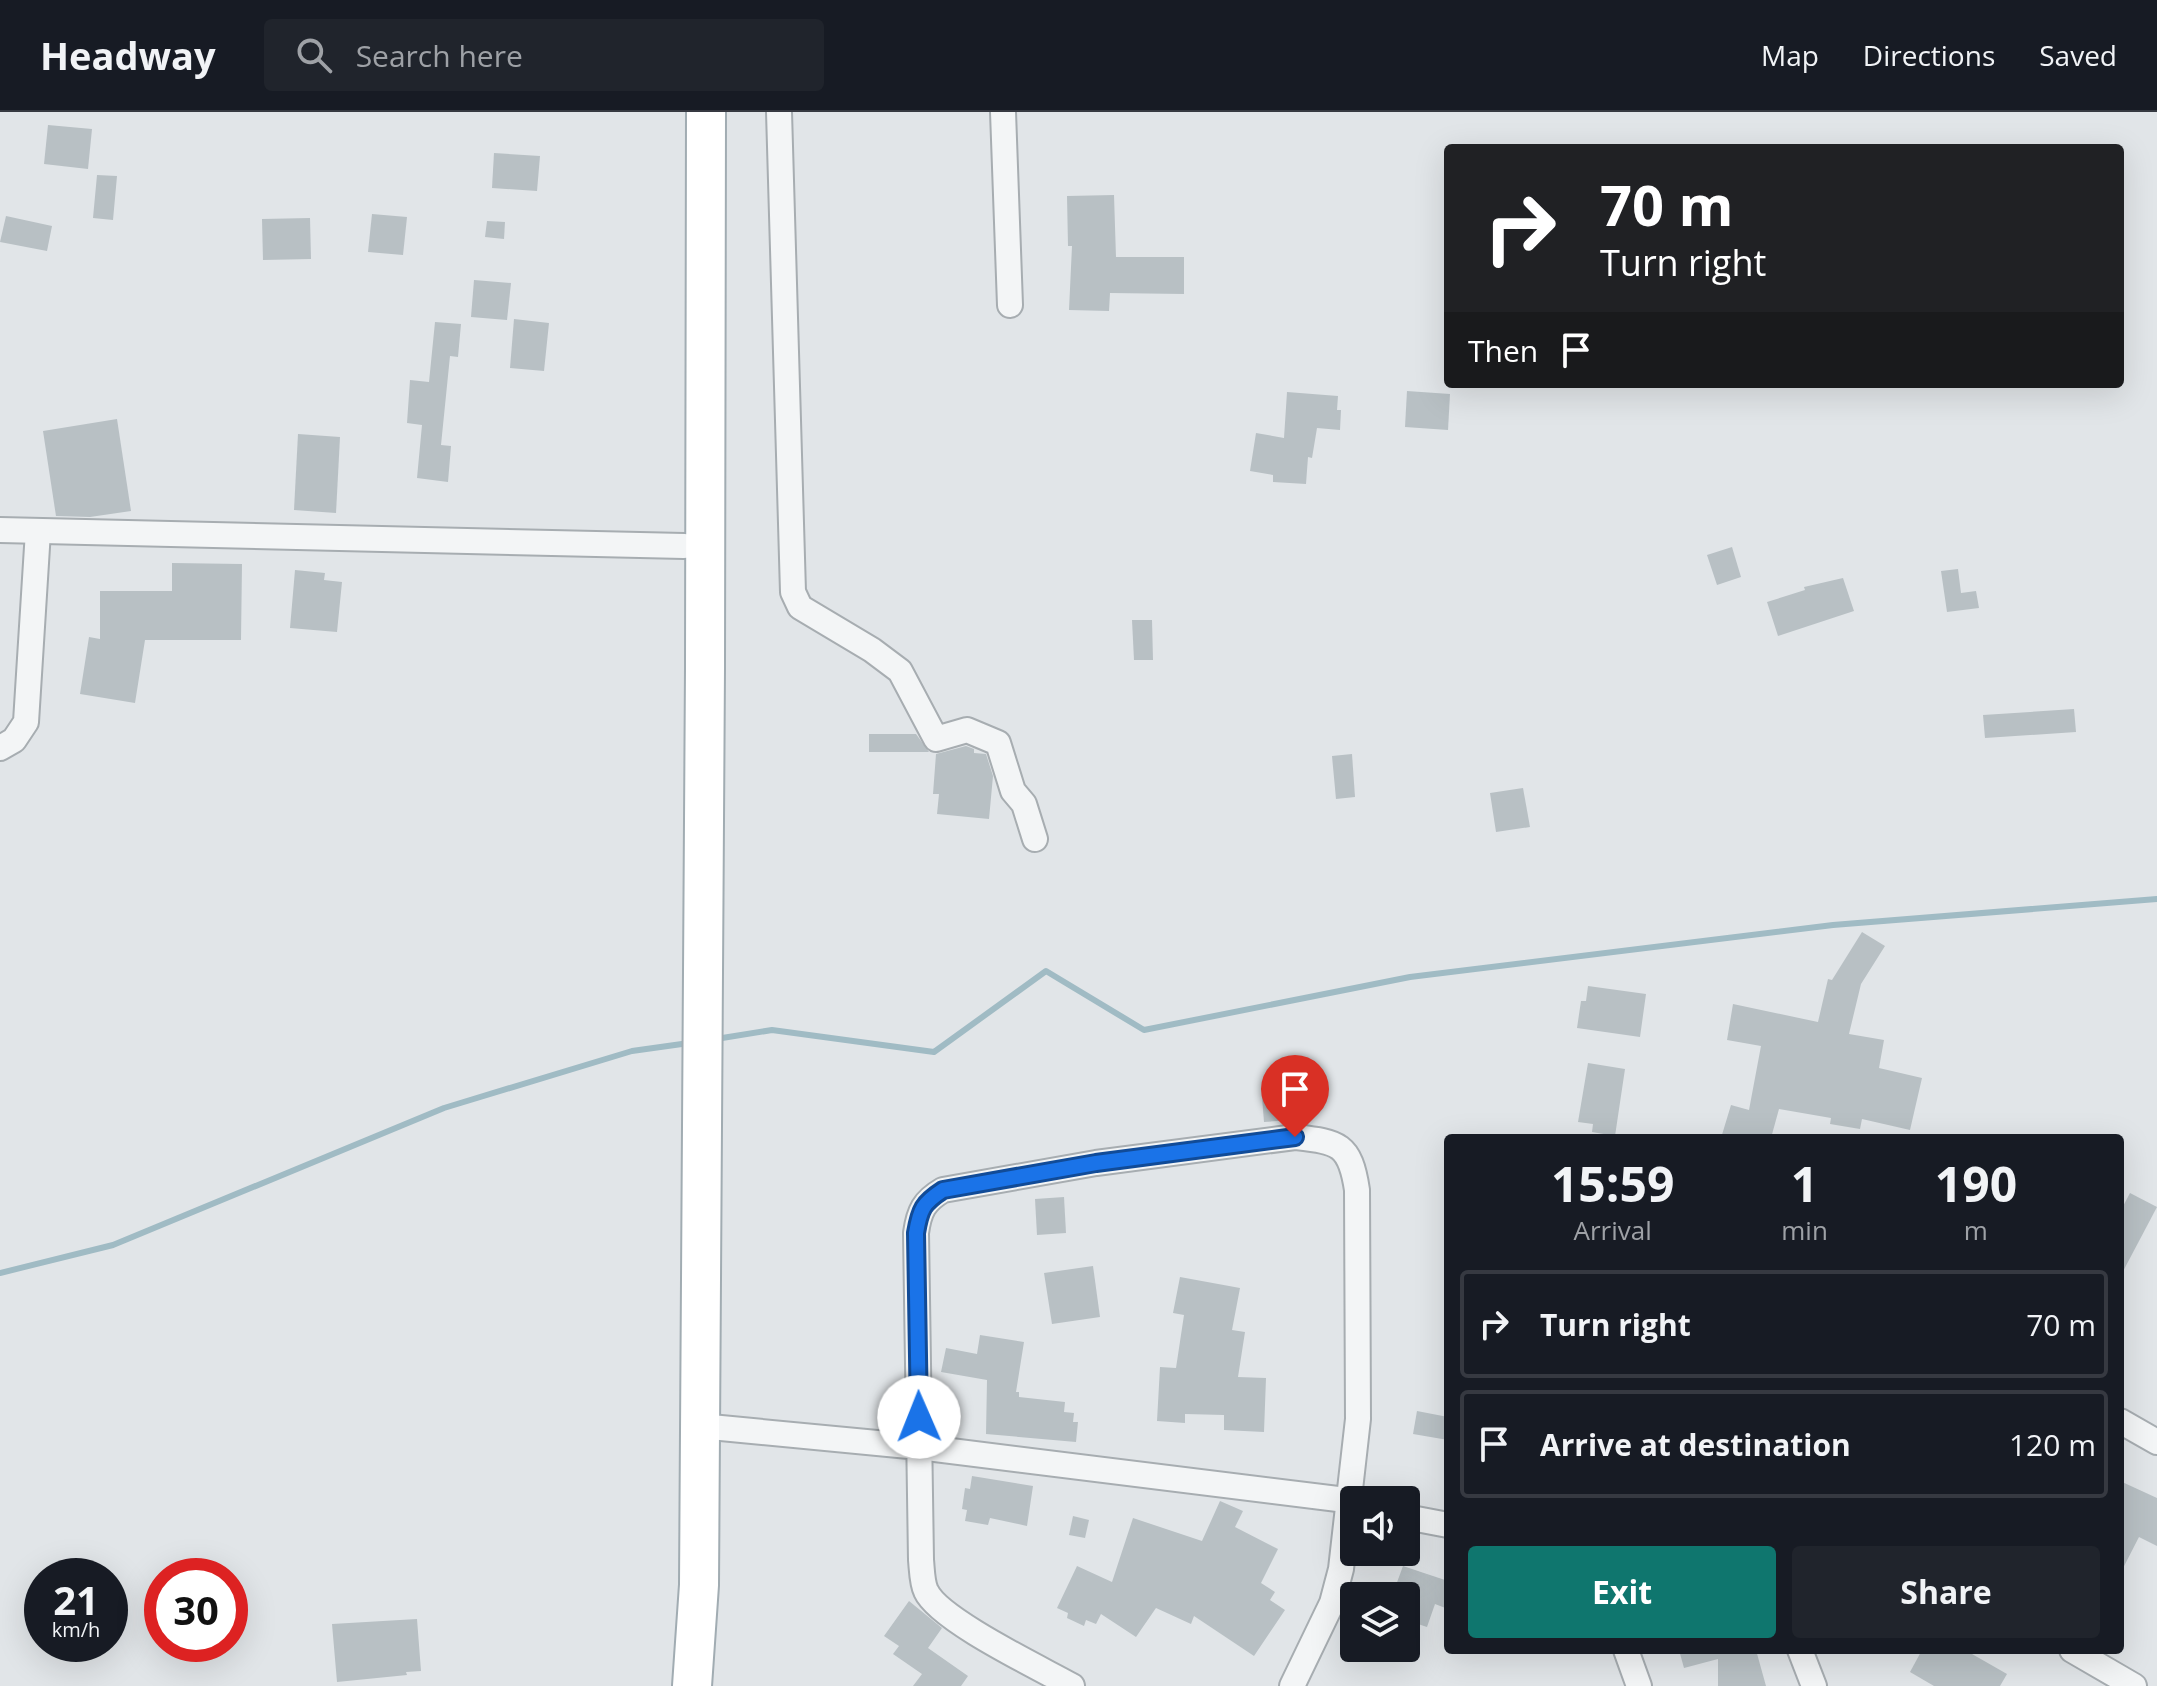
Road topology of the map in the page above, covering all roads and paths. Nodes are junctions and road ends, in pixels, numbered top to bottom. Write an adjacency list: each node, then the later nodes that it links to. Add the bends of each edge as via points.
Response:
1 (687, 112): 8 (main road)
2 (706, 112): 12 (main road)
3 (779, 112): 10 (street, via 793,592 800,607 900,671 936,739 967,730 998,743)
4 (1003, 112): 5 (street)
5 (1010, 305)
6 (0, 530): 7 (street)
7 (38, 531): 8 (street); 9 (street, via 26,722 14,740)
8 (684, 546): 23 (main road)
9 (0, 748)
10 (1035, 839)
11 (2124, 1423): 13 (street)
12 (700, 1426): 14 (street); 24 (main road)
13 (2157, 1442)
14 (919, 1447): 15 (street, via 916,1233 926,1201 943,1190 1065,1168 1295,1137 1340,1147 1353,1165 1358,1419); 16 (street); 25 (street, via 925,1590 956,1620)
15 (1352, 1486)
16 (1340, 1499)
17 (1420, 1520): 18 (street)
18 (1444, 1524)
19 (1341, 1566): 26 (street, via 1332,1603)
20 (1627, 1654): 27 (street)
21 (1802, 1654): 28 (street)
22 (2079, 1654): 29 (street)
23 (672, 1686)
24 (692, 1686)
25 (1072, 1686)
26 (1292, 1686)
27 (1639, 1686)
28 (1814, 1686)
29 (2134, 1686)

